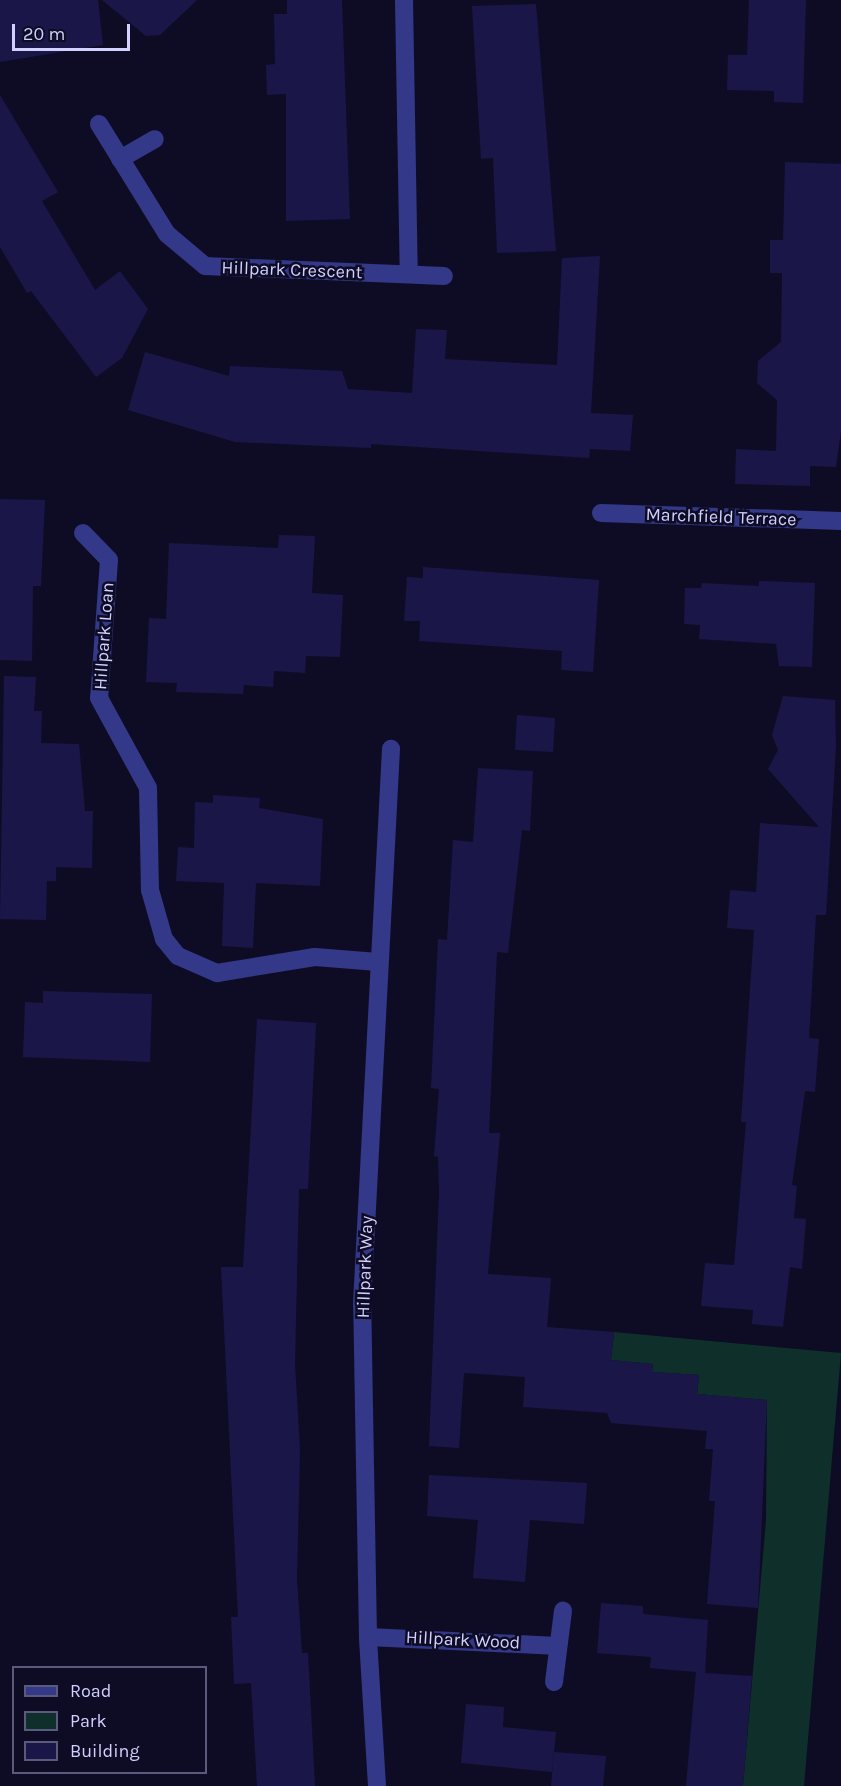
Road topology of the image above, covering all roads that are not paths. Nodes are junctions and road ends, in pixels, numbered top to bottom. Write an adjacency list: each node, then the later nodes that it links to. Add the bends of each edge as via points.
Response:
1 (404, 0): 5 (street)
2 (99, 124): 4 (street, Hillpark Crescent)
3 (154, 139): 4 (street)
4 (120, 159): 5 (street, Hillpark Crescent, via 167,234 205,266)
5 (409, 274): 6 (street, Hillpark Crescent)
6 (444, 276)
7 (602, 513): 8 (street, Marchfield Terrace)
8 (841, 522)
9 (83, 533): 11 (street, Hillpark Loan, via 109,560 99,698 148,788 150,890 164,939 178,956 217,973 315,957)
10 (391, 749): 11 (street, Hillpark Way)
11 (378, 962): 13 (street, Hillpark Way, via 362,1304)
12 (563, 1611): 14 (street)
13 (368, 1637): 14 (street, Hillpark Wood); 16 (street, Hillpark Way)
14 (558, 1646): 15 (street)
15 (554, 1682)
16 (377, 1786)

